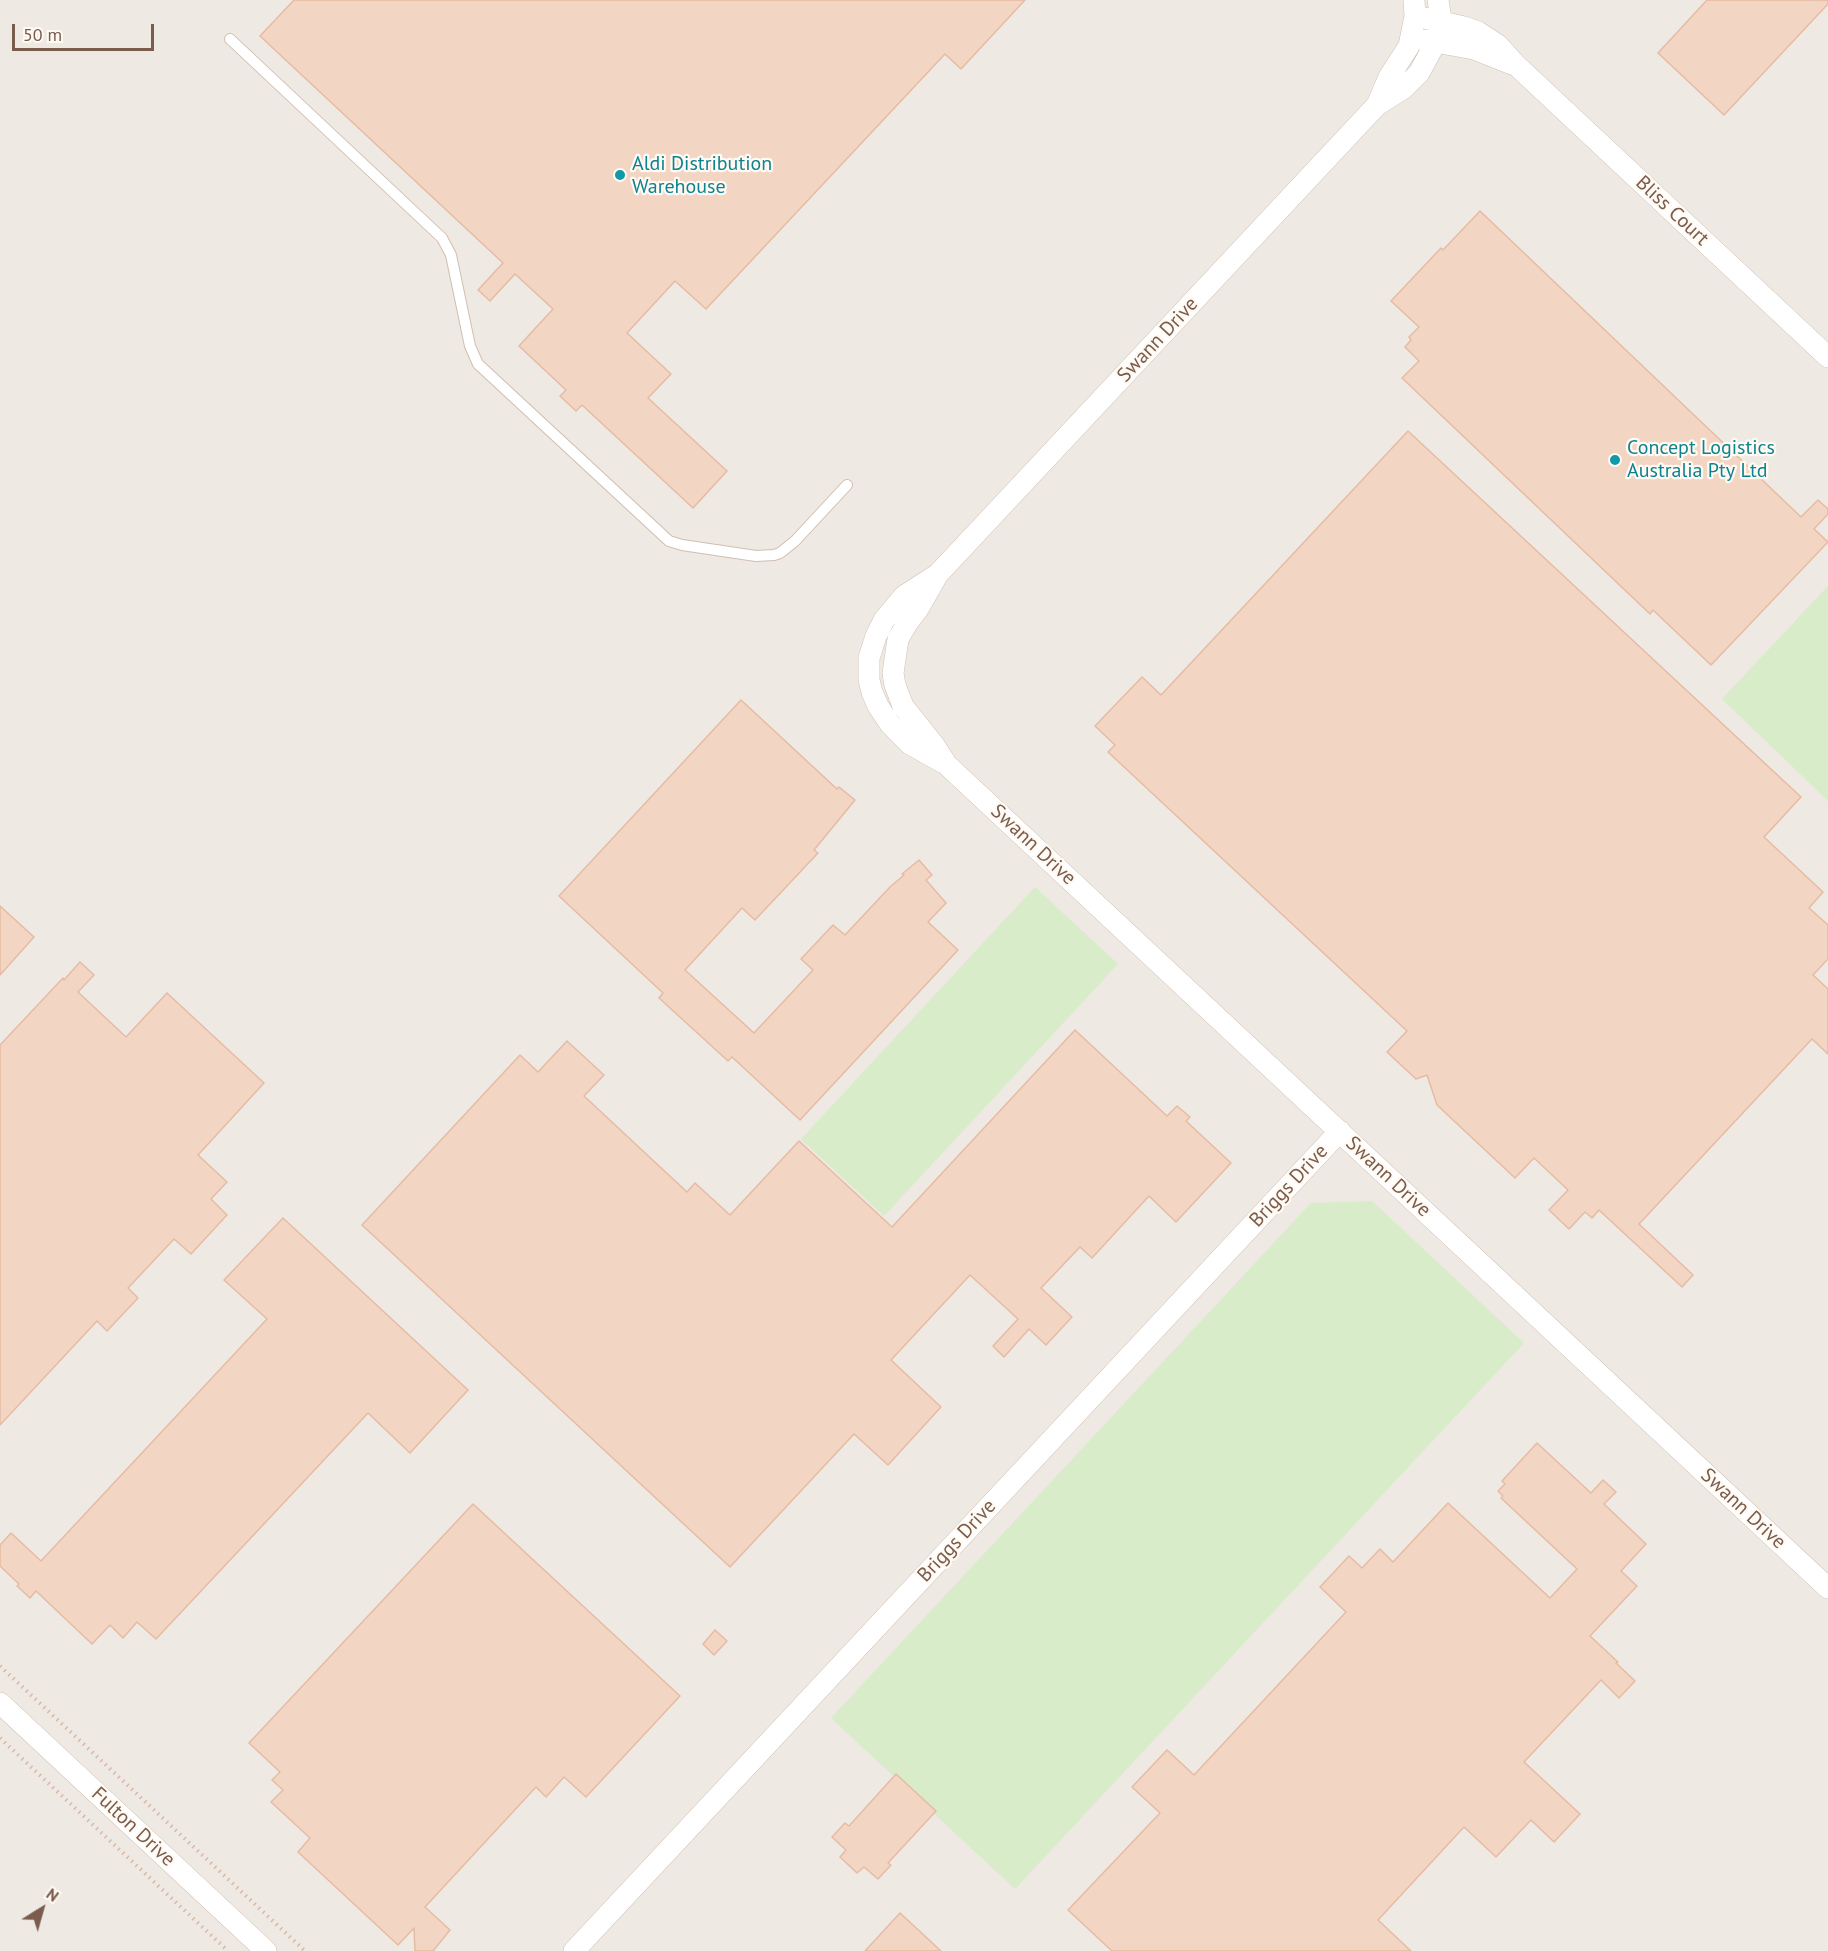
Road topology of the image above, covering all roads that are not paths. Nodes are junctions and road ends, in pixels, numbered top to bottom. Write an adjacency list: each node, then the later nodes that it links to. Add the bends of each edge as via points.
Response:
1 (1415, 8): 2 (street, Bliss Court); 3 (street, Swann Drive)
2 (1439, 10): 5 (street, Swann Drive); 6 (street, Bliss Court, via 1490,39)
3 (1412, 38): 5 (street, Bliss Court); 7 (street, Swann Drive)
4 (230, 39): 9 (lane, via 442,238 451,255 470,346 478,364 669,541 756,556 774,555 795,541)
5 (1436, 42): 6 (street, Bliss Court, via 1474,49); 7 (street, Swann Drive, via 1419,73)
6 (1516, 65): 8 (street, Bliss Court)
7 (1377, 105): 10 (street, Swann Drive, via 938,574 904,596 884,620 872,646 868,669 878,706 910,744 947,765)
8 (1828, 357)
9 (847, 485)
10 (1340, 1131): 11 (street, Swann Drive); 14 (street, Briggs Drive)
11 (1828, 1588)
12 (0, 1703): 13 (street, Fulton Drive)
13 (266, 1951)
14 (574, 1951)

